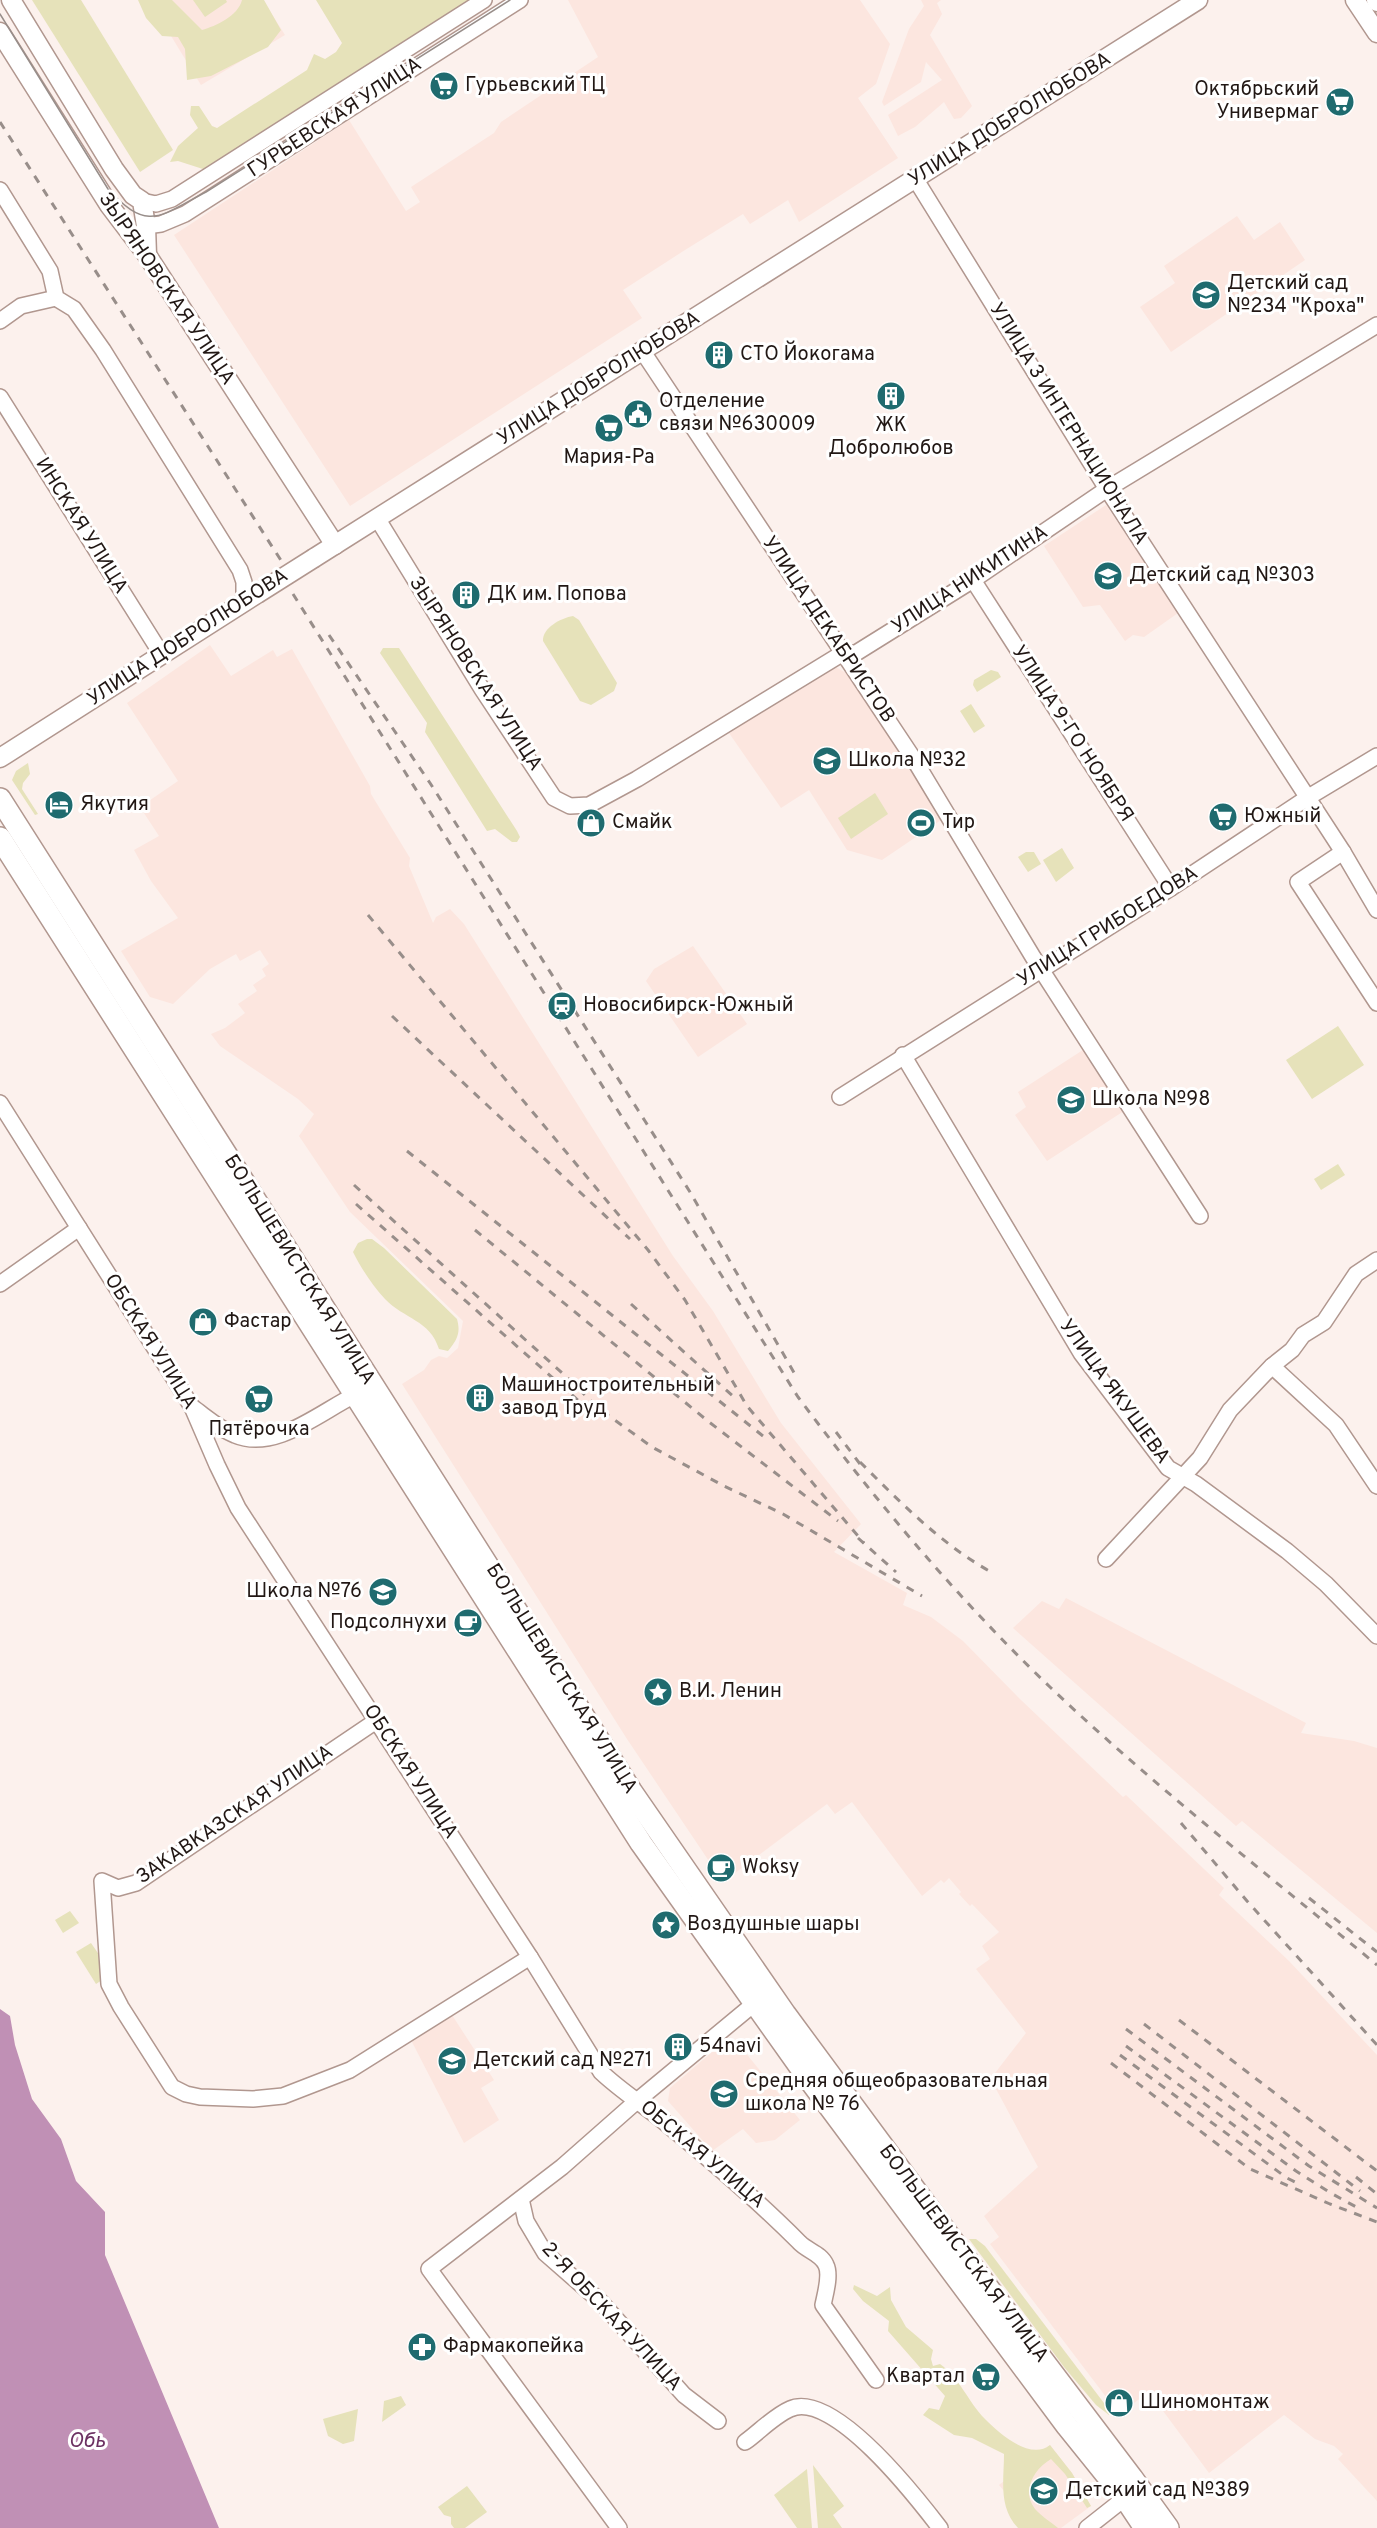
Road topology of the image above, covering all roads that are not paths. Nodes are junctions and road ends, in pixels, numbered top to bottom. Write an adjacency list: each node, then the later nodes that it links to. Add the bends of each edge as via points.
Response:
1 (10, 0): 10 (main road, ЗЫРЯНОВСКАЯ УЛИЦА, via 114,169)
2 (484, 0): 10 (street, ГУРЬЕВСКАЯ УЛИЦА, via 172,199 156,204)
3 (520, 0): 12 (street, ГУРЬЕВСКАЯ УЛИЦА, via 185,214)
4 (1198, 0): 8 (main road, УЛИЦА ДОБРОЛЮБОВА)
5 (1355, 0): 7 (main road)
6 (0, 32): 11 (main road, ЗЫРЯНОВСКАЯ УЛИЦА)
7 (1377, 33)
8 (916, 180): 17 (main road, УЛИЦА ДОБРОЛЮБОВА); 19 (street, УЛИЦА 3 ИНТЕРНАЦИОНАЛА)
9 (0, 190): 14 (street, via 50,271)
10 (142, 201): 12 (main road)
11 (109, 205): 12 (main road); 13 (main road, ЗЫРЯНОВСКАЯ УЛИЦА)
12 (146, 226): 13 (main road)
13 (147, 255): 21 (main road, ЗЫРЯНОВСКАЯ УЛИЦА)
14 (56, 298): 15 (street, via 21,306); 23 (street, via 74,309 103,350 240,570)
15 (0, 321)
16 (1377, 325): 19 (street, УЛИЦА НИКИТИНА)
17 (643, 352): 20 (main road, УЛИЦА ДОБРОЛЮБОВА); 24 (street, УЛИЦА ДЕКАБРИСТОВ)
18 (0, 397): 25 (street, ИНСКАЯ УЛИЦА)
19 (1107, 489): 22 (street, УЛИЦА НИКИТИНА); 29 (street, УЛИЦА 3 ИНТЕРНАЦИОНАЛА)
20 (377, 519): 21 (main road, УЛИЦА ДОБРОЛЮБОВА); 28 (street, ЗЫРЯНОВСКАЯ УЛИЦА)
21 (335, 545): 23 (main road, УЛИЦА ДОБРОЛЮБОВА, bridge)
22 (973, 580): 24 (street, УЛИЦА НИКИТИНА, via 856,653); 33 (street, УЛИЦА 9-ГО НОЯБРЯ)
23 (250, 599): 25 (main road, УЛИЦА ДОБРОЛЮБОВА)
24 (843, 653): 28 (street, УЛИЦА НИКИТИНА, via 590,805 570,806); 35 (street, УЛИЦА ДЕКАБРИСТОВ, via 915,761)
25 (162, 655): 27 (main road, УЛИЦА ДОБРОЛЮБОВА)
26 (1377, 756): 29 (street, УЛИЦА ГРИБОЕДОВА)
27 (0, 758)
28 (554, 798)
29 (1307, 798): 32 (street, УЛИЦА 3 ИНТЕРНАЦИОНАЛА); 33 (street, УЛИЦА ГРИБОЕДОВА)
30 (0, 799): 64 (highway, БОЛЬШЕВИСТСКАЯ УЛИЦА, via 630,1791 785,2014)
31 (0, 838): 45 (highway, БОЛЬШЕВИСТСКАЯ УЛИЦА)
32 (1343, 852): 34 (street, УЛИЦА 3 ИНТЕРНАЦИОНАЛА); 36 (street, via 1298,882)
33 (1171, 888): 35 (street, УЛИЦА ГРИБОЕДОВА)
34 (1377, 910)
35 (1041, 970): 37 (street, УЛИЦА ГРИБОЕДОВА); 40 (street, УЛИЦА ДЕКАБРИСТОВ)
36 (1377, 1003)
37 (903, 1055): 38 (street, УЛИЦА ГРИБОЕДОВА); 47 (street, УЛИЦА ЯКУШЕВА, via 1081,1353 1168,1468)
38 (840, 1097)
39 (0, 1103): 41 (street, ОБСКАЯ УЛИЦА)
40 (1200, 1216)
41 (79, 1228): 43 (street); 46 (street, ОБСКАЯ УЛИЦА)
42 (1377, 1260): 44 (street, via 1356,1274 1324,1322 1303,1335)
43 (0, 1284)
44 (1272, 1366): 47 (street, via 1230,1410 1200,1458); 48 (street, via 1336,1425)
45 (355, 1395): 46 (street, via 270,1440 251,1441 234,1435); 53 (highway, БОЛЬШЕВИСТСКАЯ УЛИЦА, via 614,1803)
46 (192, 1407): 51 (street, ОБСКАЯ УЛИЦА, via 238,1508)
47 (1181, 1477): 49 (street); 50 (street, УЛИЦА ЯКУШЕВА, via 1287,1551)
48 (1377, 1485)
49 (1107, 1559)
50 (1377, 1636)
51 (376, 1721): 52 (street, ОБСКАЯ УЛИЦА); 52 (street, ЗАКАВКАЗСКАЯ УЛИЦА, via 136,1883 118,1888 102,1881 109,1984 172,2087 200,2097 283,2096 350,2070)
52 (530, 1957): 54 (street, ОБСКАЯ УЛИЦА, via 601,2072)
53 (755, 2003): 54 (street); 59 (highway, БОЛЬШЕВИСТСКАЯ УЛИЦА, via 1060,2417)
54 (638, 2100): 55 (street); 56 (street, ОБСКАЯ УЛИЦА, via 714,2162 802,2246 821,2257 828,2267 823,2306)
55 (521, 2199): 57 (street, 2-Я ОБСКАЯ УЛИЦА, via 526,2220 545,2253 601,2302 684,2395); 60 (street, via 429,2269)
56 (876, 2380)
57 (718, 2421)
58 (745, 2442): 61 (street, via 791,2408 810,2408 833,2417 865,2440)
59 (1125, 2498): 62 (street); 63 (highway, БОЛЬШЕВИСТСКАЯ УЛИЦА)
60 (619, 2528)
61 (940, 2528)
62 (1087, 2528)
63 (1145, 2528)
64 (1168, 2528)

